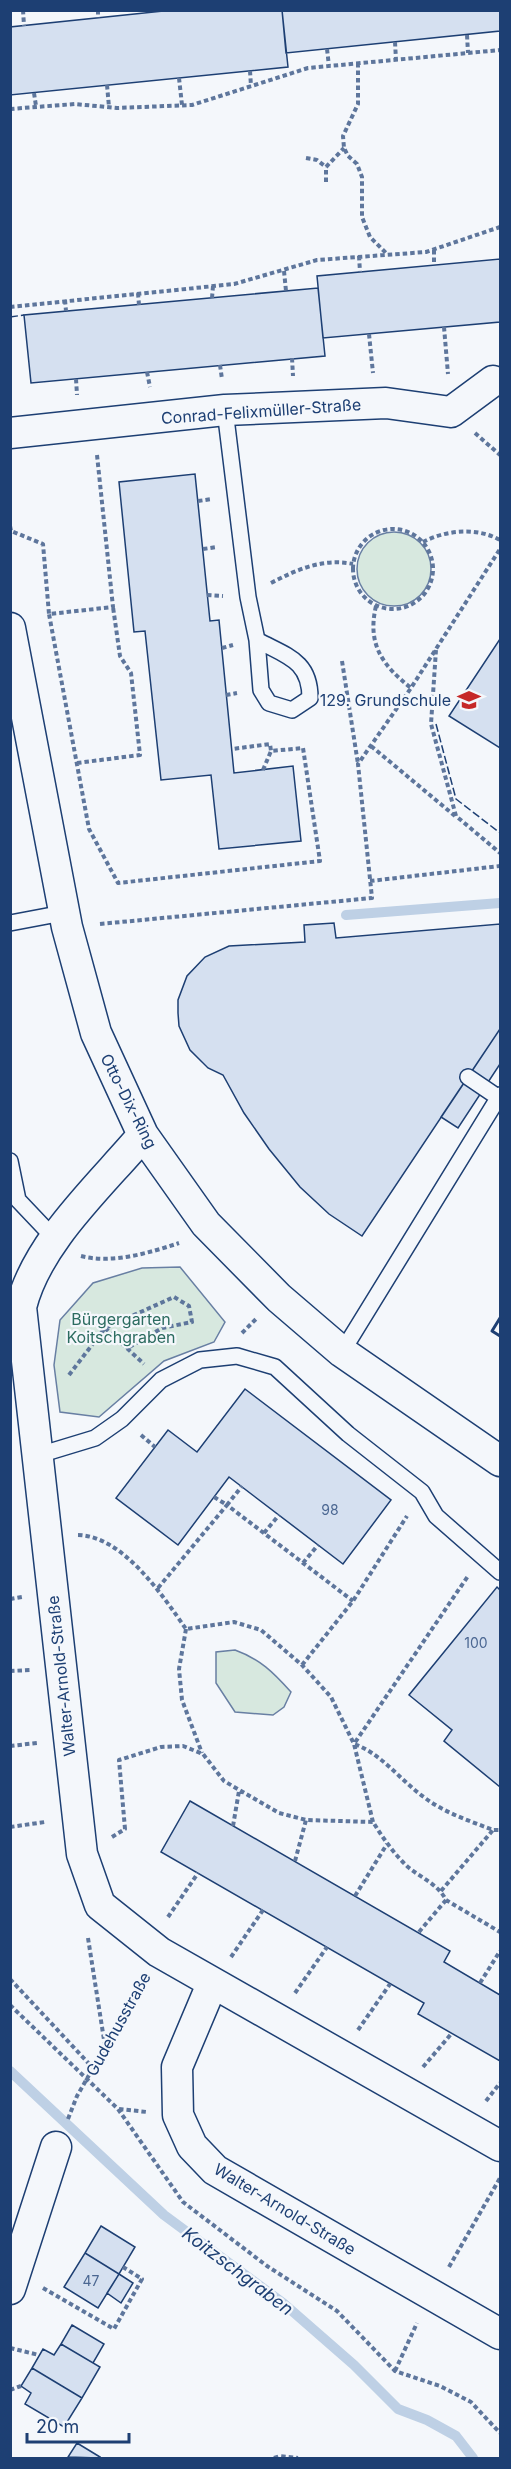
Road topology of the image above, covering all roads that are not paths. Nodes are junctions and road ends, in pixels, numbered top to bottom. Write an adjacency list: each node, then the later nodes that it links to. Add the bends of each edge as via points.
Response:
1 (497, 381): 2 (street, Conrad-Felixmüller-Straße, via 451,412 386,403)
2 (225, 410): 3 (street, Conrad-Felixmüller-Straße); 5 (lane)
3 (10, 433)
4 (10, 628): 6 (street, Otto-Dix-Ring)
5 (257, 640): 5 (lane, via 298,662 310,680 310,698 292,710 269,704 261,690)
6 (23, 766): 7 (street, Otto-Dix-Ring)
7 (65, 920): 8 (lane); 11 (street, Otto-Dix-Ring, via 96,1033)
8 (10, 923)
9 (468, 1077): 10 (lane)
10 (500, 1096): 15 (lane)
11 (143, 1135): 13 (street); 15 (street, Otto-Dix-Ring, via 206,1224 279,1298)
12 (10, 1161): 13 (lane, via 18,1200)
13 (51, 1243): 14 (street)
14 (16, 1307): 16 (street, Walter-Arnold-Straße)
15 (342, 1352): 17 (street, Otto-Dix-Ring)
16 (39, 1455): 18 (lane, via 95,1438 122,1419 161,1380 201,1360 237,1356 274,1367 348,1434 422,1492 436,1516); 19 (street, Walter-Arnold-Straße, via 82,1854 100,1905 154,1948)
17 (501, 1461)
18 (501, 1572)
19 (212, 1984): 20 (street); 23 (street, Walter-Arnold-Straße, via 177,2067 178,2115 192,2146 215,2170)
20 (501, 2146)
21 (56, 2147): 22 (street)
22 (13, 2281)
23 (501, 2334)

